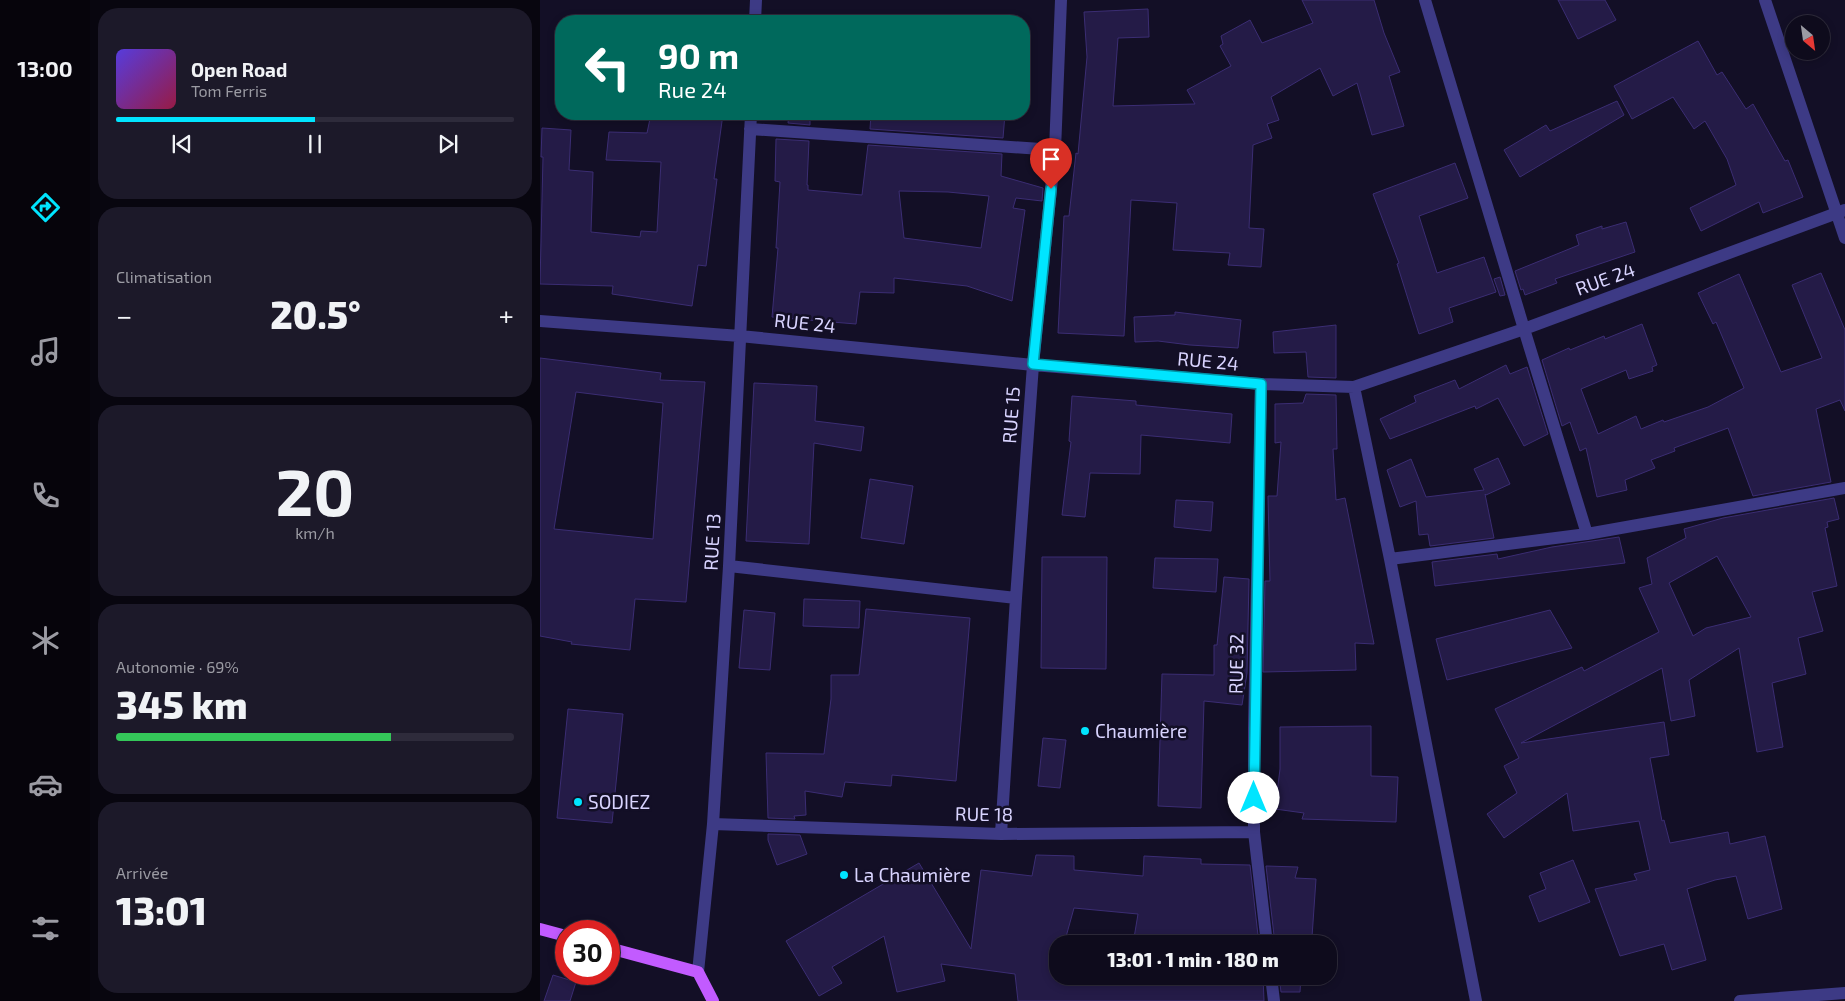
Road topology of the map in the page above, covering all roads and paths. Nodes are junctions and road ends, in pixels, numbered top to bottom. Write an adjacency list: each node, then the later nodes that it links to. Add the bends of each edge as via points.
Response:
1 (756, 0): 5 (street)
2 (1061, 0): 8 (street, RUE 15)
3 (1425, 0): 12 (street)
4 (1766, 0): 9 (street)
5 (755, 15)
6 (751, 120): 7 (street, RUE 13)
7 (750, 130): 8 (street); 13 (street, RUE 13)
8 (1055, 150): 14 (street, RUE 15)
9 (1841, 212): 10 (street); 12 (street, RUE 24)
10 (1845, 238)
11 (540, 321): 13 (street, RUE 24)
12 (1524, 329): 16 (street, RUE 24); 18 (street)
13 (740, 336): 14 (street, RUE 24); 20 (street, RUE 13)
14 (1033, 364): 15 (street, RUE 24); 21 (street, RUE 15)
15 (1261, 384): 16 (street, RUE 24); 23 (street, RUE 32)
16 (1354, 387): 19 (street)
17 (1845, 488): 18 (street)
18 (1587, 534): 19 (street)
19 (1390, 559): 34 (street)
20 (729, 566): 21 (street); 22 (street, RUE 13)
21 (1016, 598): 24 (street, RUE 15)
22 (713, 824): 24 (street, RUE 18); 29 (street, RUE 13)
23 (1254, 832): 24 (street, RUE 18); 27 (street, RUE 32)
24 (1001, 834)
25 (540, 929): 26 (main road)
26 (555, 933)
27 (1266, 935)
28 (620, 951): 29 (main road)
29 (698, 972): 32 (main road)
30 (1272, 985): 33 (street)
31 (1845, 993): 35 (street)
32 (713, 1001)
33 (1274, 1001)
34 (1476, 1001)
35 (1740, 1001)

